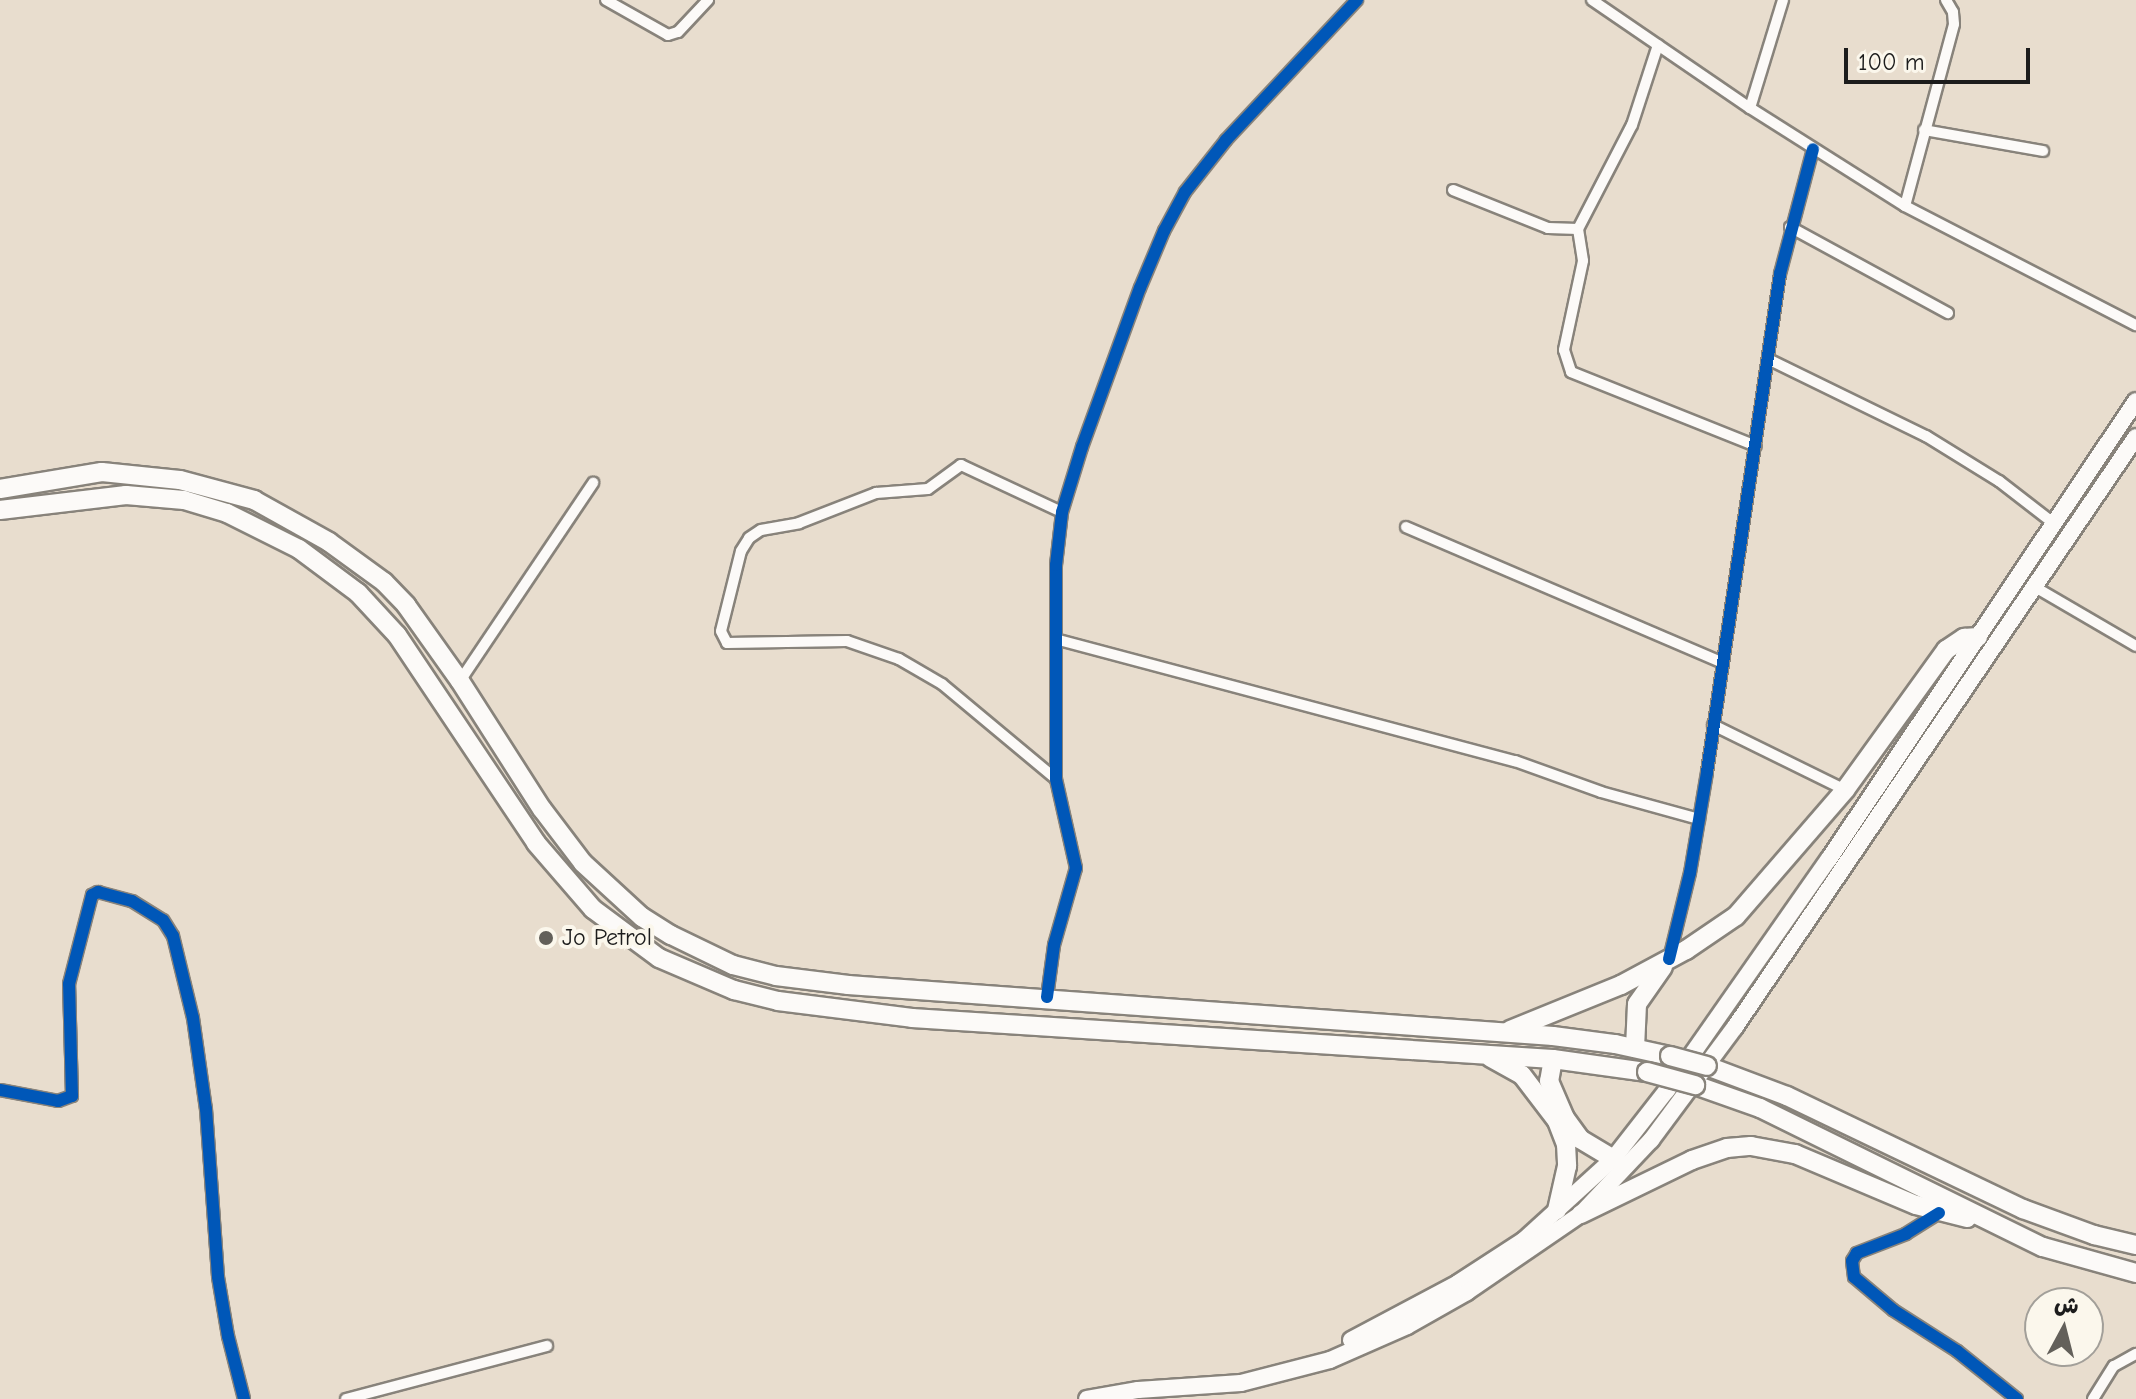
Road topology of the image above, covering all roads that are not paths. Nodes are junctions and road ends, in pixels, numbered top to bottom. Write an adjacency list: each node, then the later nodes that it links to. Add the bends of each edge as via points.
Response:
1 (606, 0): 2 (street, via 668,35 678,32)
2 (708, 0)
3 (1357, 0): 25 (street, via 1226,140 1176,207 1102,386)
4 (1592, 0): 7 (street)
5 (1783, 0): 8 (street)
6 (1946, 0): 9 (street, via 1954,24)
7 (1658, 45): 8 (street); 15 (street, via 1632,125)
8 (1750, 108): 10 (street)
9 (1924, 130): 11 (street); 13 (street)
10 (1813, 149): 13 (street); 14 (street)
11 (2043, 151)
12 (1453, 190): 15 (street, via 1548,228)
13 (1905, 206): 17 (street)
14 (1790, 227): 16 (street); 18 (street)
15 (1578, 229): 21 (street, via 1583,261 1564,340 1564,360 1571,372)
16 (1948, 313)
17 (2136, 325)
18 (1768, 359): 21 (street); 26 (street, via 1926,436)
19 (2136, 401): 26 (main road)
20 (2136, 437): 28 (main road)
21 (1756, 446): 32 (street)
22 (593, 483): 33 (street)
23 (0, 489): 33 (highway, via 102,472 180,480 254,500 329,542 384,582)
24 (0, 510): 41 (highway, via 126,495 184,500 227,513 299,549 338,576 387,622 536,843 593,909 624,934 693,975 734,990 778,1001)
25 (1062, 512): 29 (street, via 1056,565); 35 (street, via 961,465 928,489 876,493 799,523 761,530 741,551 721,631 727,643 847,641 899,659 942,684)
26 (2052, 522): 30 (main road)
27 (1406, 527): 32 (street)
28 (2035, 587): 30 (main road); 31 (street)
29 (1059, 640): 35 (street); 37 (street, via 1515,761 1590,789)
30 (1985, 641): 36 (highway, via 1964,638 1946,650); 47 (main road); 50 (main road, via 1735,1027 1651,1140)
31 (2136, 646)
32 (1721, 662): 34 (street)
33 (460, 681): 39 (highway, via 565,840 642,917 733,965 776,976)
34 (1713, 725): 36 (street); 37 (street)
35 (1056, 779): 40 (street, via 1076,868 1054,945)
36 (1845, 790): 38 (highway, via 1736,916)
37 (1699, 819): 38 (street)
38 (1669, 959): 42 (highway, via 1621,985); 43 (highway, via 1637,1004)
39 (916, 990): 40 (highway); 41 (highway)
40 (1047, 997): 42 (highway)
41 (912, 1018): 44 (highway)
42 (1503, 1032): 43 (highway)
43 (1635, 1048): 52 (highway, bridge, via 1707,1066 1787,1096 2023,1209)
44 (1485, 1055): 45 (highway); 48 (highway, via 1522,1075 1557,1121 1567,1166)
45 (1553, 1059): 47 (highway, via 1549,1081 1565,1118 1580,1139); 51 (highway, bridge, via 1647,1072 1760,1108)
46 (0, 1090): 57 (street, via 63,1101 74,1092 69,984 92,895 132,901 163,920 173,936 193,1018 206,1109 218,1277)
47 (1613, 1159): 48 (main road)
48 (1557, 1210): 54 (main road, via 1491,1263)
49 (1939, 1213): 50 (highway, via 1795,1154 1751,1146 1692,1160); 51 (highway); 60 (street, via 1906,1234 1857,1253 1854,1277)
50 (1581, 1214): 54 (main road, via 1498,1274)
51 (1993, 1224): 53 (highway, via 2077,1259)
52 (2136, 1245)
53 (2136, 1273)
54 (1404, 1320): 59 (main road, via 1305,1368 1241,1383 1192,1384)
55 (547, 1346): 58 (street)
56 (2136, 1354): 61 (street, via 2114,1366)
57 (244, 1399)
58 (346, 1399)
59 (1087, 1399)
60 (2017, 1399)
61 (2093, 1399)

